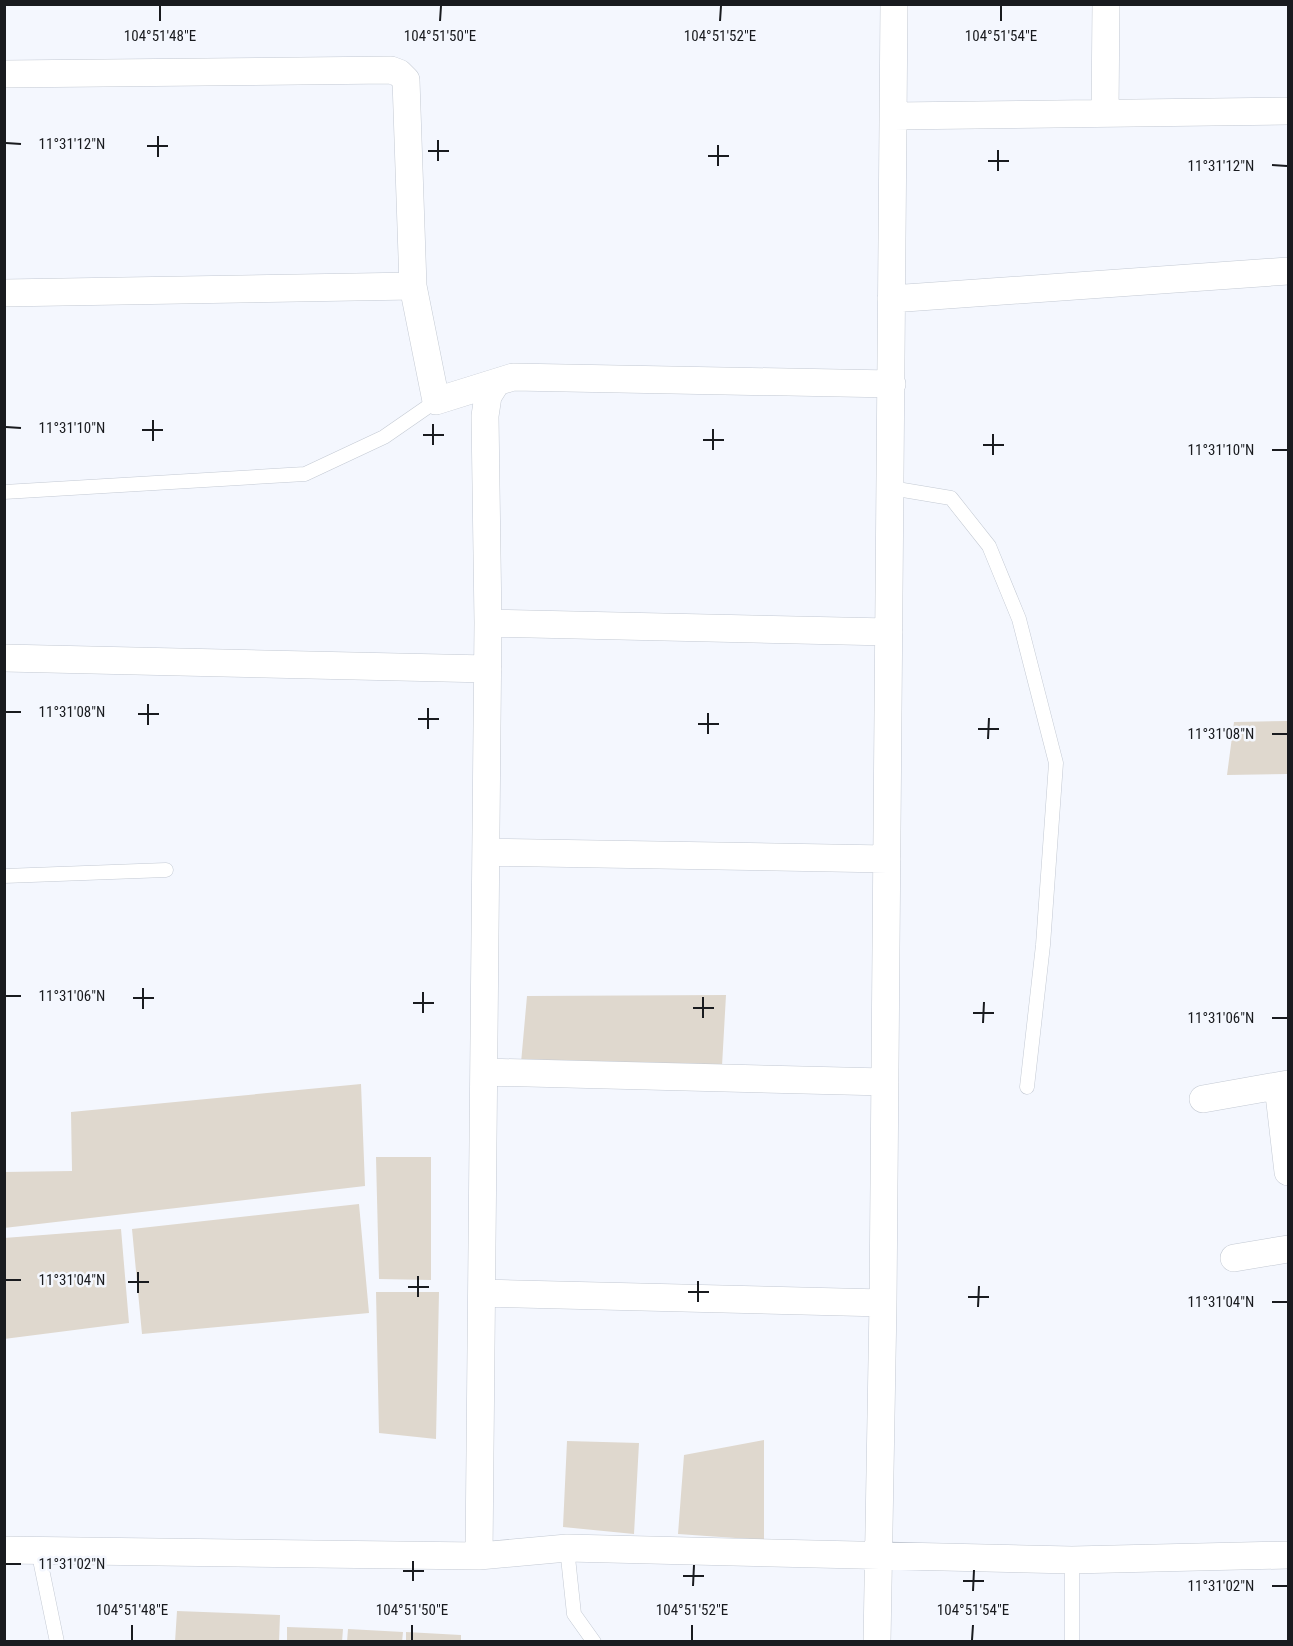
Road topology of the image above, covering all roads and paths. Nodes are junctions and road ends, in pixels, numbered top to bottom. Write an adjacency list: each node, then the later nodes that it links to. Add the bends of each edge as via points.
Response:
1 (894, 4): 6 (street)
2 (1106, 4): 5 (street)
3 (4, 74): 8 (street, via 399,72 406,80)
4 (1288, 111): 5 (street)
5 (1106, 113): 6 (street)
6 (894, 116): 10 (street)
7 (1288, 271): 10 (street)
8 (413, 286): 9 (street); 13 (street)
9 (4, 293)
10 (891, 299): 11 (street)
11 (892, 384): 12 (street, via 513,377); 14 (street)
12 (495, 385): 13 (street); 16 (street, via 488,396 485,416)
13 (436, 401): 15 (lane, via 384,437 305,474)
14 (891, 488): 17 (street); 27 (lane, via 951,498 990,546 1020,619 1056,763)
15 (4, 492)
16 (488, 623): 17 (street); 19 (street)
17 (889, 632): 21 (street)
18 (4, 658): 19 (street)
19 (488, 669): 20 (street)
20 (486, 852): 21 (street); 24 (street)
21 (887, 859): 25 (street)
22 (166, 870): 23 (lane)
23 (4, 876)
24 (484, 1072): 25 (street); 32 (street)
25 (885, 1082): 33 (street)
26 (1283, 1085): 28 (street); 29 (street)
27 (1028, 1087)
28 (1203, 1099)
29 (1288, 1172)
30 (1288, 1249): 31 (street)
31 (1234, 1258)
32 (482, 1293): 33 (street); 39 (street)
33 (884, 1303): 37 (street)
34 (567, 1548): 37 (street); 39 (street); 42 (lane, via 574,1614)
35 (4, 1550): 36 (street)
36 (38, 1550): 39 (street); 41 (lane)
37 (878, 1555): 40 (street); 43 (street)
38 (1288, 1555): 40 (street)
39 (479, 1556)
40 (1072, 1560): 44 (lane)
41 (57, 1641)
42 (594, 1641)
43 (877, 1641)
44 (1072, 1641)

